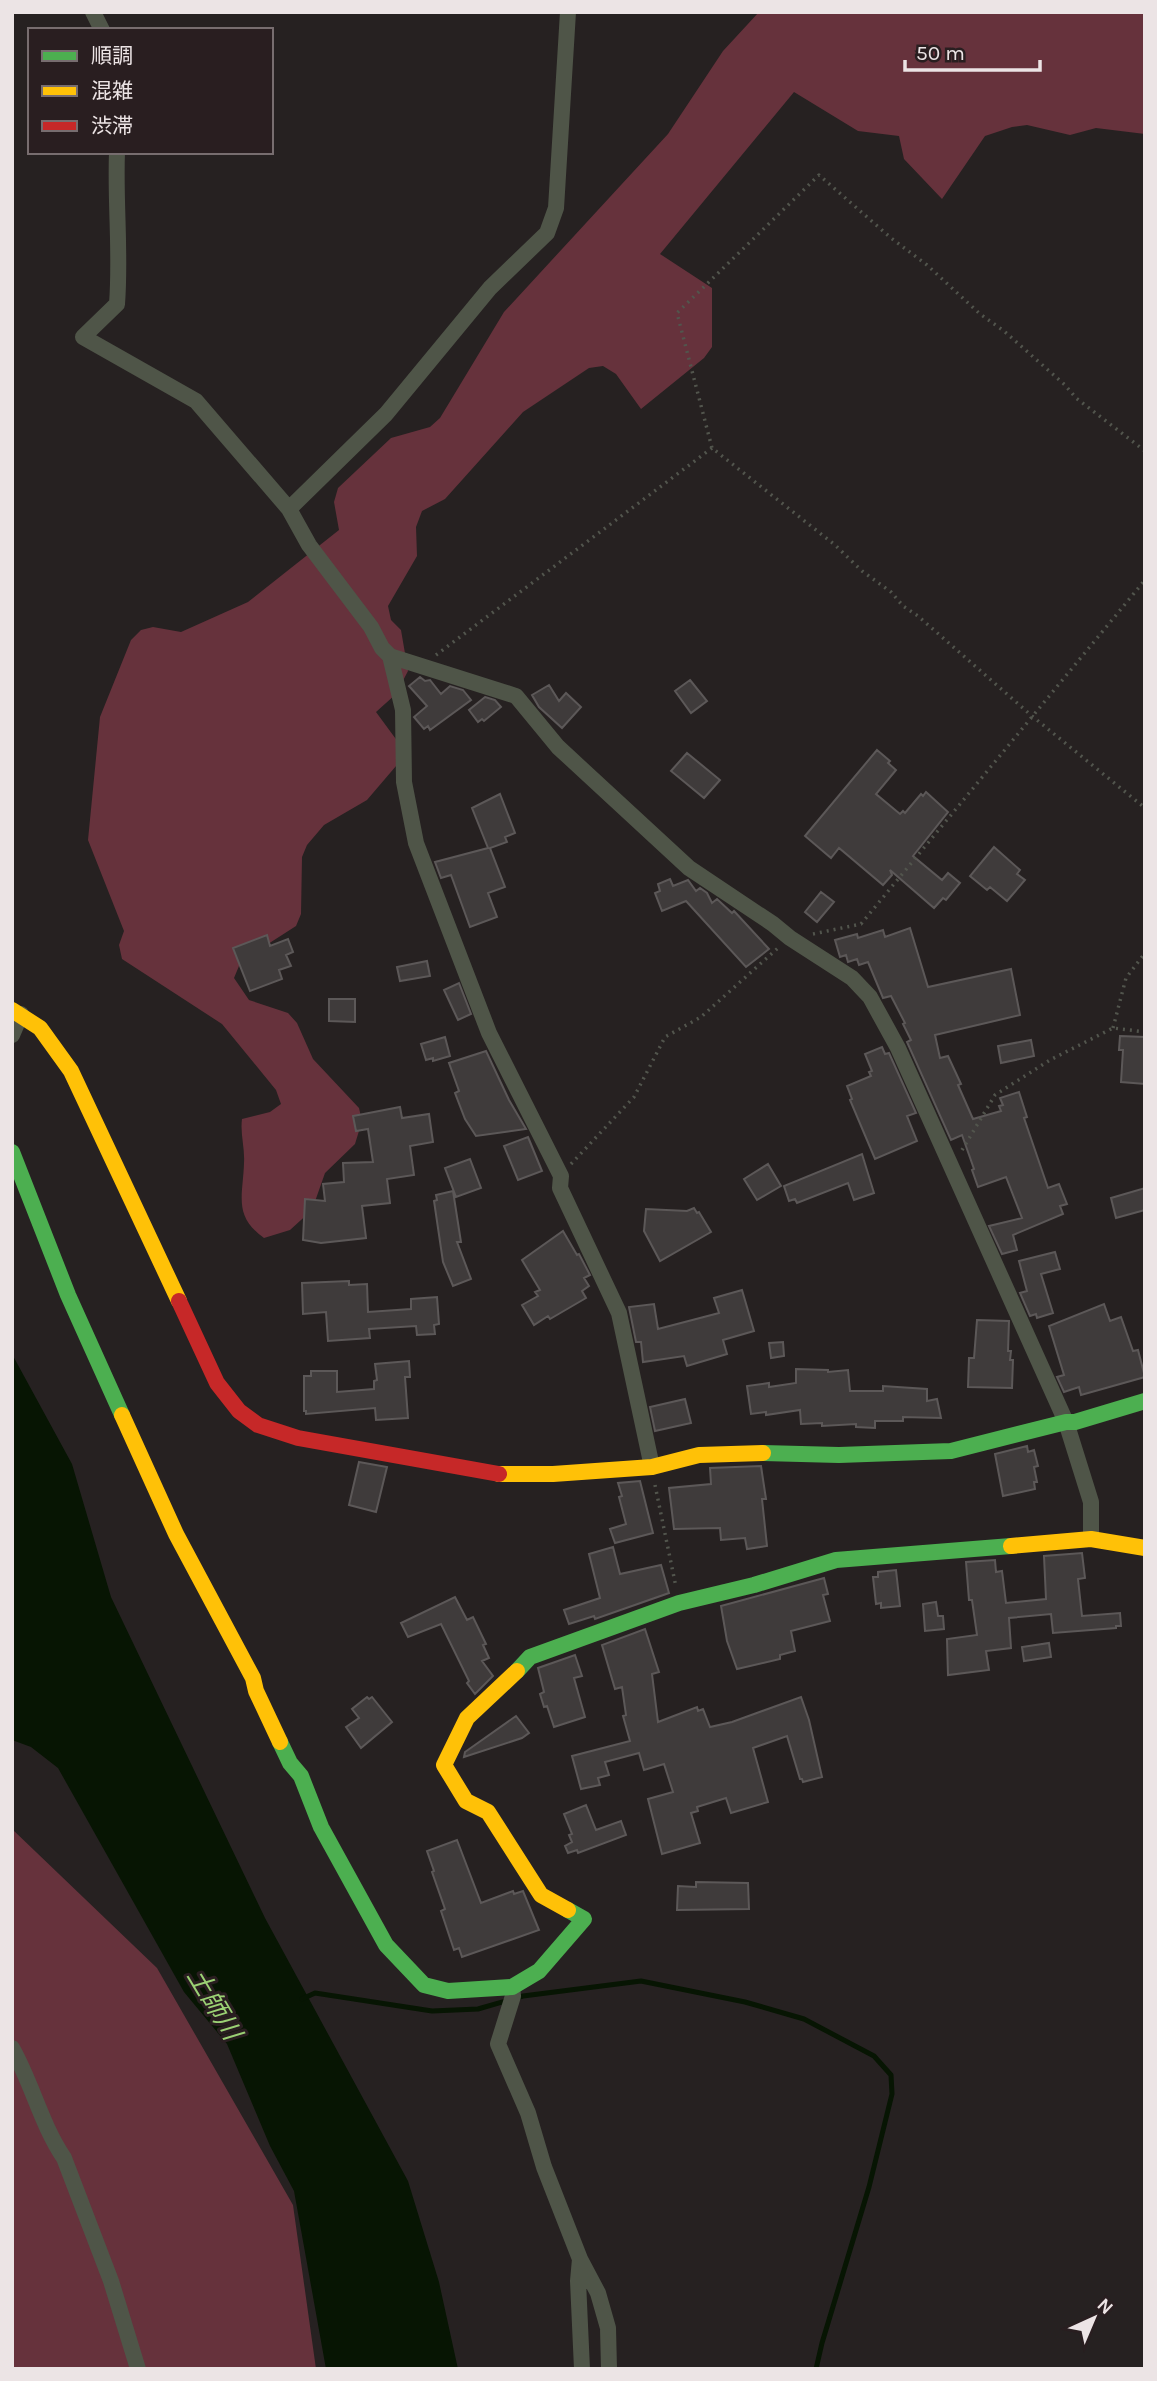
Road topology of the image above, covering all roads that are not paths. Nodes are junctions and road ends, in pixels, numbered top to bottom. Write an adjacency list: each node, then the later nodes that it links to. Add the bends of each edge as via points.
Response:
1 (93, 12): 3 (street)
2 (568, 12): 5 (street, via 556,208 547,233 491,288 386,414)
3 (101, 28)
4 (117, 154): 5 (street, via 117,304 83,337 196,401)
5 (289, 509): 6 (street, via 309,545)
6 (390, 656): 11 (street, via 516,696 558,747 689,868 852,978 870,997 898,1048); 12 (street, via 403,710 404,782 416,843 489,1032 561,1176 560,1188 619,1313)
7 (17, 1012): 8 (street); 12 (street, via 40,1028 71,1071 217,1383 239,1411 258,1425 298,1438 499,1474)
8 (12, 1035)
9 (12, 1152): 15 (street, via 68,1295 176,1534 253,1678 321,1827 386,1945 424,1984 448,1991)
10 (1145, 1401): 11 (street)
11 (1066, 1422): 12 (street, via 951,1451 699,1455); 13 (street, via 1091,1502)
12 (652, 1466)
13 (1091, 1539): 14 (street); 15 (street, via 836,1560 679,1603 530,1657 467,1718 444,1765 466,1801 488,1812 541,1895 584,1919 539,1971)
14 (1145, 1548)
15 (512, 1987): 17 (street, via 498,2044)
16 (12, 2048): 18 (street, via 64,2158 111,2281)
17 (580, 2259): 19 (street); 20 (street, via 598,2293 608,2328)
18 (138, 2369)
19 (582, 2369)
20 (609, 2369)

